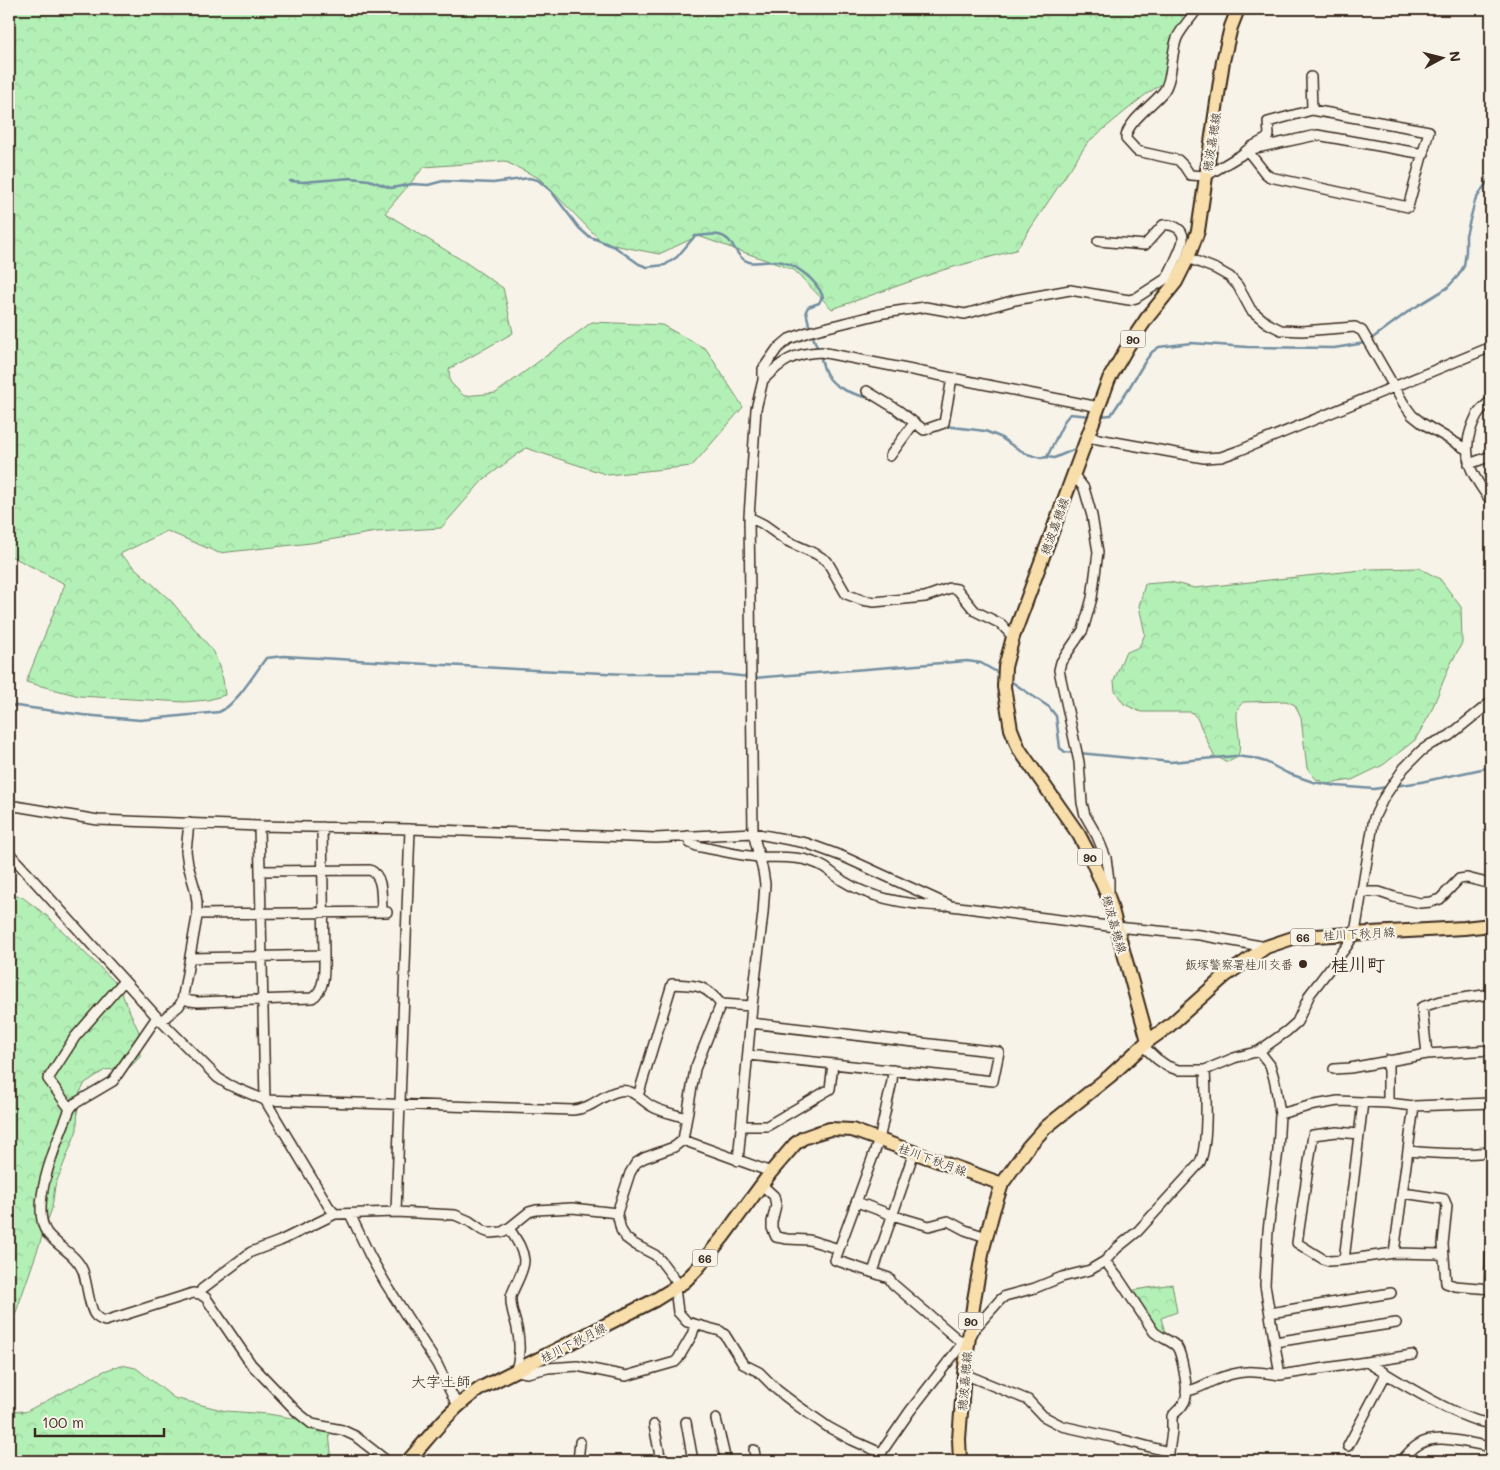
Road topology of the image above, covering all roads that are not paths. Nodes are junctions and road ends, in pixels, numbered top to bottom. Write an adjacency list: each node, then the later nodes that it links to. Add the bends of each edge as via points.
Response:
1 (1197, 9): 7 (street, via 1177,38 1165,90 1125,133 1137,151 1178,160 1190,175)
2 (1238, 9): 7 (main road, 穂波嘉穂線 / 90, via 1223,61)
3 (1311, 77): 4 (street)
4 (1312, 110): 5 (street, via 1268,122 1269,135 1266,139); 6 (street, via 1429,130)
5 (1247, 150): 6 (street, via 1317,136); 6 (street, via 1270,177 1408,207); 7 (street)
6 (1424, 154)
7 (1206, 176): 9 (main road, 穂波嘉穂線 / 90, via 1198,230)
8 (1098, 242): 10 (street, via 1145,245 1163,225 1178,228 1183,240)
9 (1188, 258): 10 (main road, 穂波嘉穂線 / 90); 14 (street, via 1230,277 1251,310 1280,330 1354,327 1362,331)
10 (1172, 280): 13 (street, via 1129,300 1070,290 1015,300 965,314 925,306 818,329 789,339 777,349 763,368); 17 (main road, 穂波嘉穂線 / 90, via 1109,379)
11 (1491, 347): 14 (street)
12 (952, 378): 13 (street, via 821,352 792,358); 17 (street); 18 (street, via 944,423 924,430)
13 (763, 380): 26 (street, via 756,409)
14 (1394, 387): 19 (street, via 1238,452 1220,456 1204,458); 20 (street, via 1412,415)
15 (867, 391): 18 (street)
16 (1490, 405): 20 (street, via 1478,412)
17 (1099, 407): 19 (main road, 穂波嘉穂線 / 90)
18 (914, 423): 21 (street)
19 (1087, 437): 24 (main road, 穂波嘉穂線 / 90)
20 (1466, 449): 23 (street)
21 (890, 456)
22 (1491, 456): 23 (street)
23 (1469, 464): 25 (street)
24 (1073, 474): 27 (main road, 穂波嘉穂線 / 90); 42 (street, via 1084,488 1098,552 1092,598 1083,630 1059,670 1079,762 1085,815 1106,858)
25 (1491, 501)
26 (749, 517): 27 (street, via 827,561 846,594 874,602 925,597 950,588 957,589 975,611 1000,624); 34 (street)
27 (1013, 636): 42 (main road, 穂波嘉穂線 / 90, via 1004,687 1011,729 1019,749 1080,835)
28 (1491, 702): 41 (street, via 1449,736 1421,751 1404,768 1383,798 1374,818)
29 (9, 805): 30 (street, via 98,820)
30 (189, 823): 31 (street); 45 (street, via 186,851)
31 (259, 826): 32 (street); 39 (street)
32 (322, 827): 33 (street); 38 (street)
33 (410, 829): 35 (street, via 656,838); 76 (street)
34 (753, 833): 35 (street); 37 (street); 43 (street, via 806,843 844,857)
35 (688, 836): 37 (street, via 690,843 697,846)
36 (9, 853): 54 (street)
37 (759, 857): 43 (street, via 808,860 825,867 843,881 890,900); 59 (street, via 765,884)
38 (322, 870): 39 (street); 44 (street); 44 (street, via 366,869 374,872 380,881 385,912)
39 (261, 871): 46 (street)
40 (1491, 884): 41 (street, via 1459,879 1440,899 1420,903 1379,892)
41 (1362, 892): 49 (street)
42 (1109, 899): 48 (main road, 穂波嘉穂線 / 90)
43 (951, 906): 48 (street)
44 (323, 913): 46 (street); 51 (street)
45 (197, 914): 46 (street); 53 (street)
46 (262, 914): 52 (street)
47 (1491, 925): 49 (main road, 桂川下秋月線 / 66)
48 (1116, 927): 50 (street, via 1200,935); 62 (main road, 穂波嘉穂線 / 90)
49 (1355, 933): 50 (main road, 桂川下秋月線 / 66, via 1296,937); 64 (street, via 1310,994 1297,1022)
50 (1266, 947): 62 (main road, 桂川下秋月線 / 66, via 1225,976)
51 (324, 955): 52 (street); 57 (street, via 324,976 316,996)
52 (262, 957): 53 (street); 57 (street)
53 (190, 958): 56 (street)
54 (124, 982): 60 (street); 79 (street, via 75,1037 48,1079)
55 (1491, 994): 65 (street, via 1422,1007)
56 (183, 998): 57 (street, via 198,1002); 60 (street, via 179,1006)
57 (263, 999): 73 (street)
58 (721, 1004): 59 (street); 72 (street, via 699,985 672,984); 81 (street, via 694,1069)
59 (752, 1006): 61 (street)
60 (159, 1019): 73 (street, via 218,1078); 79 (street, via 113,1081)
61 (751, 1023): 66 (street); 70 (street, via 999,1052 993,1081)
62 (1146, 1043): 71 (street, via 1157,1059 1167,1066 1178,1070); 91 (main road, 桂川下秋月線 / 66, via 1046,1128)
63 (1491, 1050): 65 (street)
64 (1259, 1051): 71 (street); 80 (street, via 1270,1065)
65 (1427, 1054): 67 (street)
66 (748, 1055): 68 (street); 82 (street)
67 (1388, 1060): 69 (street); 75 (street)
68 (833, 1064): 70 (street); 82 (street, via 830,1089 767,1126)
69 (1334, 1068)
70 (893, 1070): 85 (street)
71 (1205, 1070): 107 (street, via 1206,1125 1202,1159 1138,1231)
72 (638, 1096): 76 (street, via 619,1091 588,1108 573,1110); 81 (street, via 653,1107)
73 (265, 1100): 76 (street); 97 (street)
74 (1363, 1102): 75 (street); 80 (street, via 1338,1101); 83 (street)
75 (1388, 1103): 78 (street)
76 (400, 1104): 95 (street)
77 (1491, 1104): 78 (street)
78 (1414, 1106): 86 (street)
79 (70, 1109): 112 (street, via 46,1171 41,1218 48,1234 79,1262 94,1315 105,1321 193,1293)
80 (1280, 1114): 113 (street, via 1266,1262 1265,1286)
81 (686, 1118): 84 (street)
82 (741, 1126): 89 (street)
83 (1359, 1134): 106 (street); 106 (street, via 1313,1135 1297,1243 1322,1259)
84 (683, 1140): 89 (street); 96 (street, via 636,1163)
85 (879, 1140): 87 (main road, 桂川下秋月線 / 66); 90 (main road, 桂川下秋月線 / 66, via 847,1129 830,1129 803,1138); 94 (street)
86 (1408, 1151): 88 (street, via 1468,1155); 93 (street)
87 (914, 1152): 91 (main road, 桂川下秋月線 / 66); 99 (street)
88 (1491, 1152)
89 (738, 1161): 90 (street)
90 (770, 1172): 92 (main road, 桂川下秋月線 / 66)
91 (1002, 1184): 101 (main road, 穂波嘉穂線 / 90)
92 (762, 1185): 103 (street, via 774,1196 776,1205 772,1228 776,1237 809,1240); 109 (main road, 桂川下秋月線 / 66, via 696,1270)
93 (1403, 1193): 104 (street); 105 (street, via 1444,1199 1447,1206)
94 (857, 1202): 99 (street); 103 (street)
95 (396, 1212): 98 (street); 100 (street, via 455,1215 490,1233)
96 (617, 1213): 100 (street, via 572,1208 536,1210); 109 (street, via 626,1238 655,1255)
97 (335, 1214): 98 (street); 112 (street, via 251,1252 202,1289)
98 (350, 1214): 125 (street, via 386,1284)
99 (892, 1215): 101 (street, via 928,1226 948,1221); 108 (street)
100 (509, 1228): 120 (street, via 520,1246 524,1261 511,1305 519,1343)
101 (986, 1237): 116 (main road, 穂波嘉穂線 / 90)
102 (1491, 1243): 110 (street)
103 (839, 1250): 108 (street, via 835,1260)
104 (1394, 1253): 105 (street); 106 (street)
105 (1443, 1256): 110 (street, via 1446,1283)
106 (1344, 1260)
107 (1104, 1261): 116 (street, via 1090,1270 1005,1296); 124 (street, via 1154,1332 1176,1345 1182,1360)
108 (873, 1272): 116 (street, via 889,1278)
109 (677, 1287): 115 (street, via 678,1312); 120 (main road, 桂川下秋月線 / 66)
110 (1490, 1289)
111 (1391, 1293): 113 (street)
112 (200, 1294): 136 (street, via 251,1364 297,1412 312,1424 355,1436)
113 (1270, 1313): 117 (street)
114 (1396, 1322): 117 (street)
115 (695, 1325): 120 (street, via 678,1360 626,1376 577,1366 527,1373); 135 (street, via 720,1331 743,1364 759,1372 777,1390 828,1427)
116 (966, 1339): 121 (main road, 穂波嘉穂線 / 90); 135 (street, via 910,1411)
117 (1275, 1342): 123 (street)
118 (1412, 1355): 119 (street)
119 (1367, 1362): 122 (street); 123 (street)
120 (516, 1371): 125 (main road, 桂川下秋月線 / 66)
121 (964, 1374): 134 (street, via 1028,1400 1043,1416 1062,1426 1116,1438); 143 (main road, 穂波嘉穂線 / 90)
122 (1386, 1374): 128 (street, via 1460,1414); 131 (street)
123 (1280, 1375): 124 (street, via 1249,1371)
124 (1186, 1391): 134 (street, via 1184,1403 1172,1416)
125 (459, 1404): 137 (main road, 桂川下秋月線 / 66)
126 (716, 1419): 141 (street)
127 (686, 1422): 140 (street)
128 (1491, 1423)
129 (654, 1424): 139 (street)
130 (580, 1442): 138 (street)
131 (1348, 1446)
132 (1491, 1447): 144 (street, via 1445,1439 1427,1440 1418,1444)
133 (754, 1450): 142 (street)
134 (1169, 1456)
135 (882, 1457)
136 (387, 1461)
137 (408, 1461)
138 (578, 1461)
139 (662, 1461)
140 (693, 1461)
141 (726, 1461)
142 (756, 1461)
143 (960, 1461)
144 (1401, 1461)

